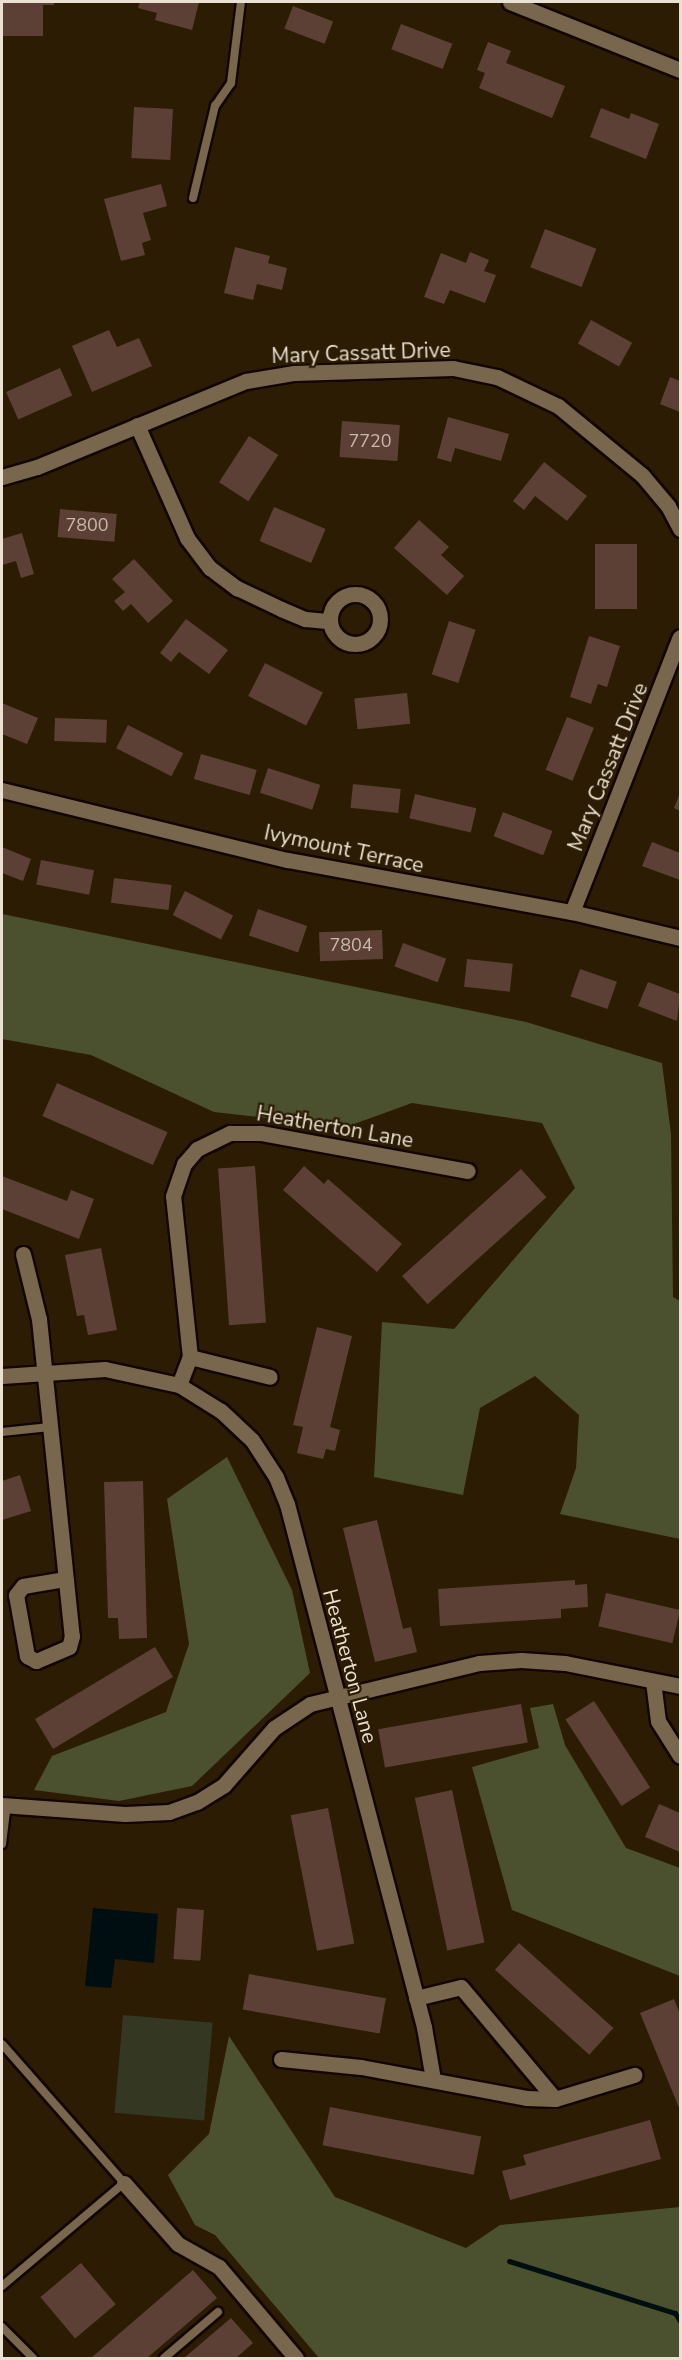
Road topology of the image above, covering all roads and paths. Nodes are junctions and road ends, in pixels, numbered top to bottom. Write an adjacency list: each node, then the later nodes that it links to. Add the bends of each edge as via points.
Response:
1 (241, 2): 4 (lane, via 231,83 215,106)
2 (510, 2): 3 (street)
3 (681, 70)
4 (193, 198)
5 (137, 425): 6 (street, Mary Cassatt Drive, via 37,467); 7 (street, Mary Cassatt Drive, via 264,377 419,368 475,372 521,386 558,406 642,475); 8 (street, via 187,538 210,568 237,588 281,609 305,619)
6 (2, 477)
7 (681, 529)
8 (330, 621)
9 (681, 637): 11 (street, Mary Cassatt Drive)
10 (2, 790): 11 (street, Ivymount Terrace, via 288,860)
11 (572, 912): 12 (street, Ivymount Terrace)
12 (681, 938)
13 (468, 1171): 15 (street, Heatherton Lane, via 261,1133 230,1133 197,1149 184,1164 173,1196)
14 (23, 1254): 16 (street, via 39,1319)
15 (190, 1357): 18 (street); 19 (street, Heatherton Lane)
16 (44, 1371): 17 (street, Heatherton Lane); 19 (street, Heatherton Lane, via 128,1371); 20 (street)
17 (2, 1376)
18 (270, 1377)
19 (179, 1385): 25 (street, Heatherton Lane, via 221,1411 244,1433 276,1477 287,1504)
20 (50, 1427): 21 (lane); 22 (street)
21 (2, 1432)
22 (65, 1579): 22 (street, via 72,1636 69,1647 36,1661 27,1656 16,1595 23,1586)
23 (653, 1681): 24 (street); 25 (street, via 565,1663 521,1660 479,1663); 26 (street, via 658,1721)
24 (681, 1686)
25 (336, 1697): 27 (street, via 310,1704 287,1717 224,1785 184,1808 124,1814); 29 (street, Heatherton Lane)
26 (681, 1756)
27 (4, 1805): 28 (lane)
28 (2, 1844)
29 (416, 1998): 33 (street, Heatherton Lane); 34 (street, via 461,1987)
30 (2, 2044): 35 (lane)
31 (281, 2059): 33 (street)
32 (634, 2075): 34 (street)
33 (433, 2079): 34 (street, via 526,2098)
34 (555, 2099)
35 (124, 2183): 36 (lane); 41 (street, via 178,2244 219,2267)
36 (2, 2286)
37 (218, 2312): 40 (lane)
38 (2, 2327): 39 (lane)
39 (33, 2358)
40 (164, 2358)
41 (296, 2358)

